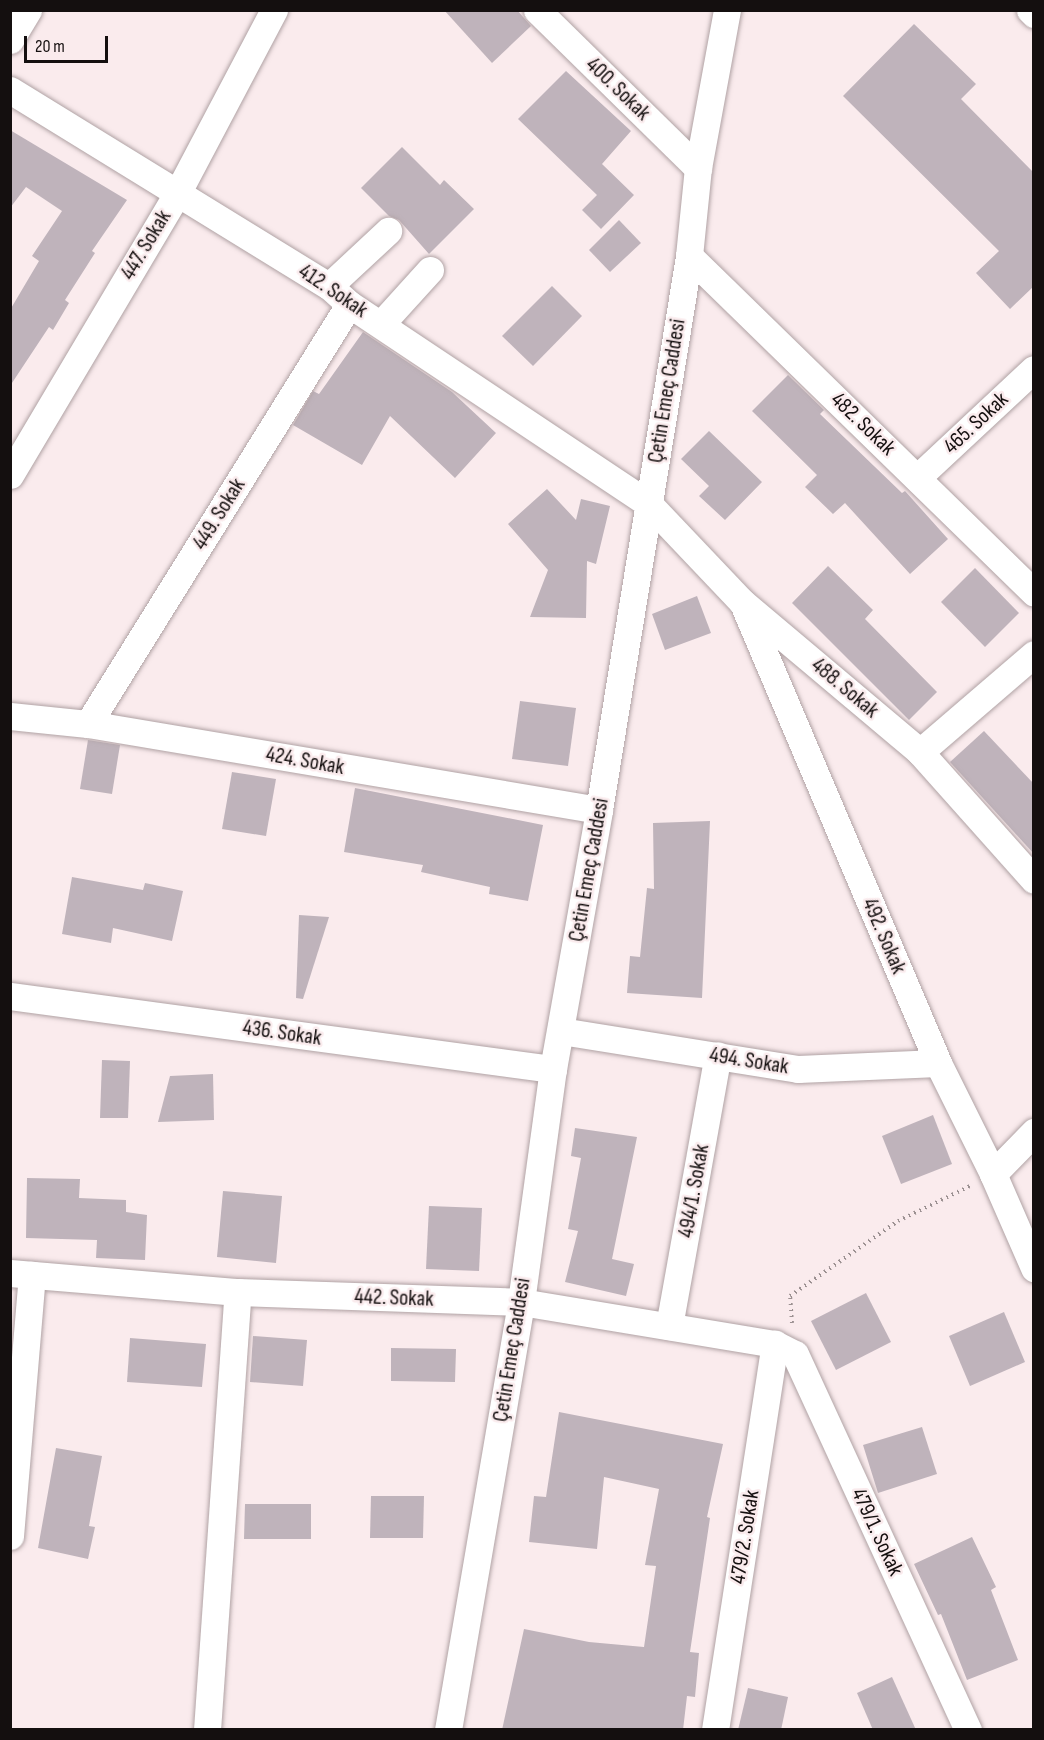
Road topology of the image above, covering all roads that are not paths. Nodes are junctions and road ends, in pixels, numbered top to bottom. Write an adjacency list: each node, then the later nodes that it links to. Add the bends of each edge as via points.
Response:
1 (28, 10): 7 (street)
2 (274, 10): 10 (street, 447. Sokak)
3 (537, 10): 9 (street, 400. Sokak)
4 (727, 10): 9 (street, Çetin Emeç Caddesi)
5 (1030, 10): 6 (street)
6 (1034, 14)
7 (10, 40)
8 (10, 90): 10 (street, 412. Sokak)
9 (698, 168): 12 (street, Çetin Emeç Caddesi)
10 (178, 192): 14 (street, 412. Sokak); 18 (street, 447. Sokak)
11 (388, 231): 14 (street)
12 (689, 256): 19 (street, 482. Sokak); 20 (street, Çetin Emeç Caddesi)
13 (430, 270): 16 (street)
14 (329, 286): 15 (street, 412. Sokak)
15 (350, 304): 16 (street, 412. Sokak); 25 (street, 449. Sokak)
16 (381, 324): 20 (street, 412. Sokak)
17 (1034, 369): 19 (street, 465. Sokak)
18 (10, 475)
19 (918, 477): 21 (street, 482. Sokak)
20 (649, 504): 22 (street, 488. Sokak); 27 (street, Çetin Emeç Caddesi)
21 (1034, 593)
22 (742, 602): 26 (street, 488. Sokak); 32 (street, 492. Sokak)
23 (1034, 654): 26 (street)
24 (10, 716): 25 (street, 424. Sokak)
25 (88, 724): 27 (street, 424. Sokak)
26 (920, 752): 28 (street, 488. Sokak)
27 (599, 810): 30 (street, Çetin Emeç Caddesi)
28 (1034, 880)
29 (10, 996): 33 (street, 436. Sokak)
30 (561, 1031): 31 (street, 494. Sokak); 33 (street, Çetin Emeç Caddesi)
31 (718, 1056): 32 (street, 494. Sokak, via 798,1069); 40 (street, 494/1. Sokak)
32 (938, 1063): 35 (street, 492. Sokak)
33 (553, 1069): 39 (street, Çetin Emeç Caddesi)
34 (1034, 1132): 35 (street)
35 (993, 1174): 36 (street, 492. Sokak)
36 (1034, 1268)
37 (21, 1274): 38 (street, 442. Sokak); 42 (street)
38 (238, 1292): 39 (street, 442. Sokak); 43 (street)
39 (521, 1302): 40 (street, 442. Sokak); 44 (street, Çetin Emeç Caddesi)
40 (669, 1326): 41 (street, 442. Sokak)
41 (785, 1349): 45 (street, 479/2. Sokak); 46 (street, 479/1. Sokak)
42 (10, 1536)
43 (207, 1730)
44 (448, 1730)
45 (715, 1730)
46 (968, 1730)

